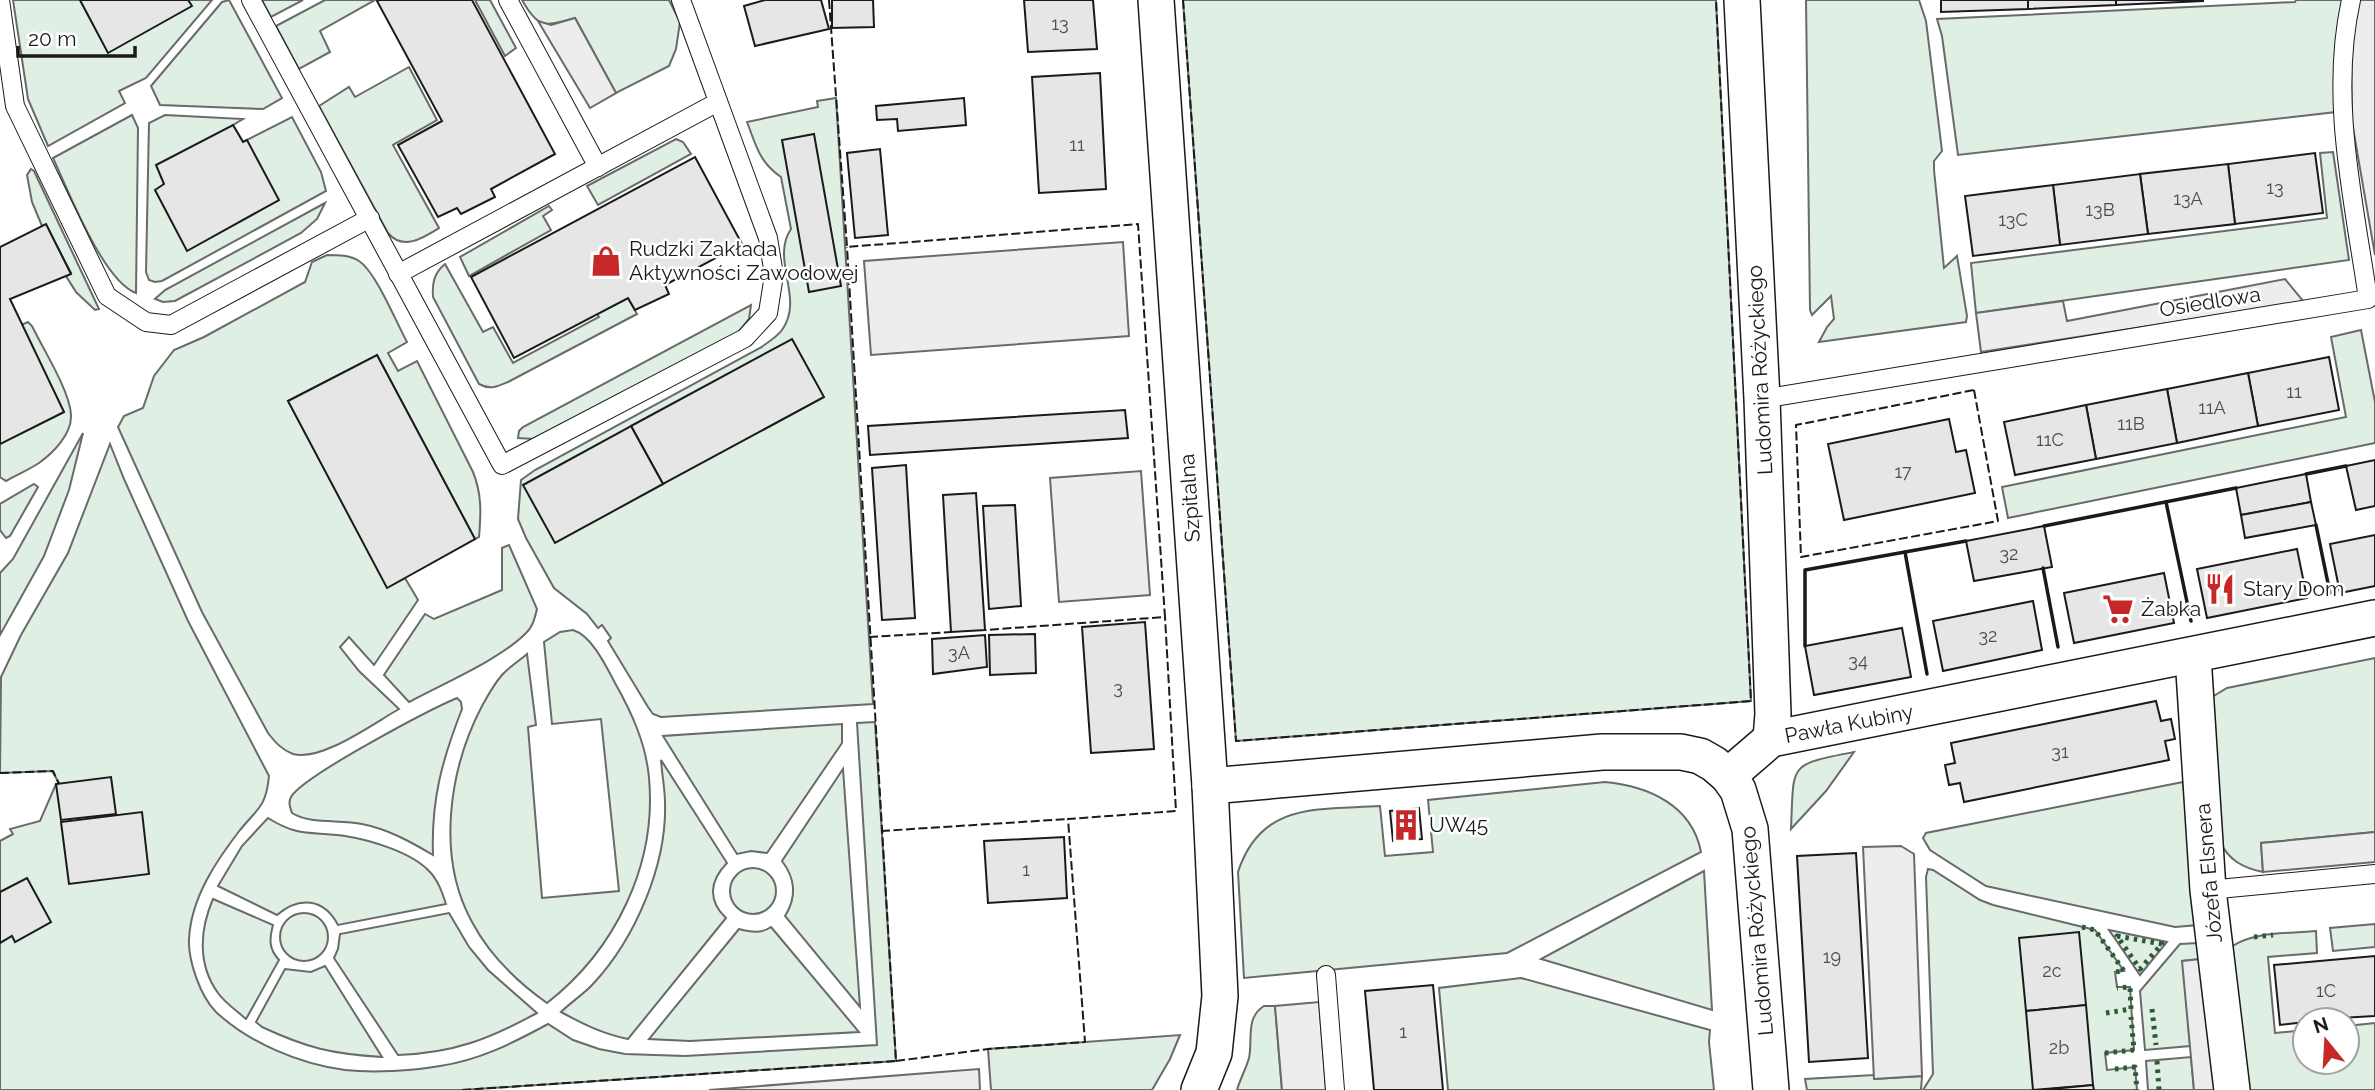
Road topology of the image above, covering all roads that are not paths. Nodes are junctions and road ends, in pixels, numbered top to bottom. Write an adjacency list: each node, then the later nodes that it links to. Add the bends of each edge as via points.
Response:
1 (0, 0): 10 (lane, via 15,106 107,296 146,322 171,325)
2 (251, 0): 10 (lane)
3 (508, 0): 9 (lane)
4 (681, 0): 8 (lane)
5 (1156, 0): 18 (street, Szpitalna)
6 (1742, 0): 13 (street, Ludomira Różyckiego)
7 (2351, 0): 12 (lane, Osiedlowa, via 2343,57 2342,120)
8 (718, 102): 9 (lane); 11 (lane, via 768,238 775,275 768,313 745,338 502,466)
9 (598, 167): 11 (lane)
10 (370, 218): 11 (lane)
11 (398, 274)
12 (2372, 299): 13 (lane, Osiedlowa)
13 (1762, 399): 16 (street, Ludomira Różyckiego)
14 (2375, 618): 15 (street, Pawła Kubiny)
15 (2193, 656): 16 (street, Pawła Kubiny); 20 (street, Józefa Elsnera)
16 (1771, 739): 17 (street, Pawła Kubiny)
17 (1728, 776): 18 (street, via 1700,756 1681,752 1602,752); 26 (street, Ludomira Różyckiego, via 1738,790 1750,829)
18 (1210, 786): 22 (street, Szpitalna, via 1220,996)
19 (2375, 874): 20 (lane)
20 (2208, 890): 27 (street, Józefa Elsnera)
21 (1326, 975): 25 (lane)
22 (1214, 1053): 23 (street, Szpitalna); 24 (lane)
23 (1199, 1090)
24 (1218, 1090)
25 (1335, 1090)
26 (1771, 1090)
27 (2232, 1090)

